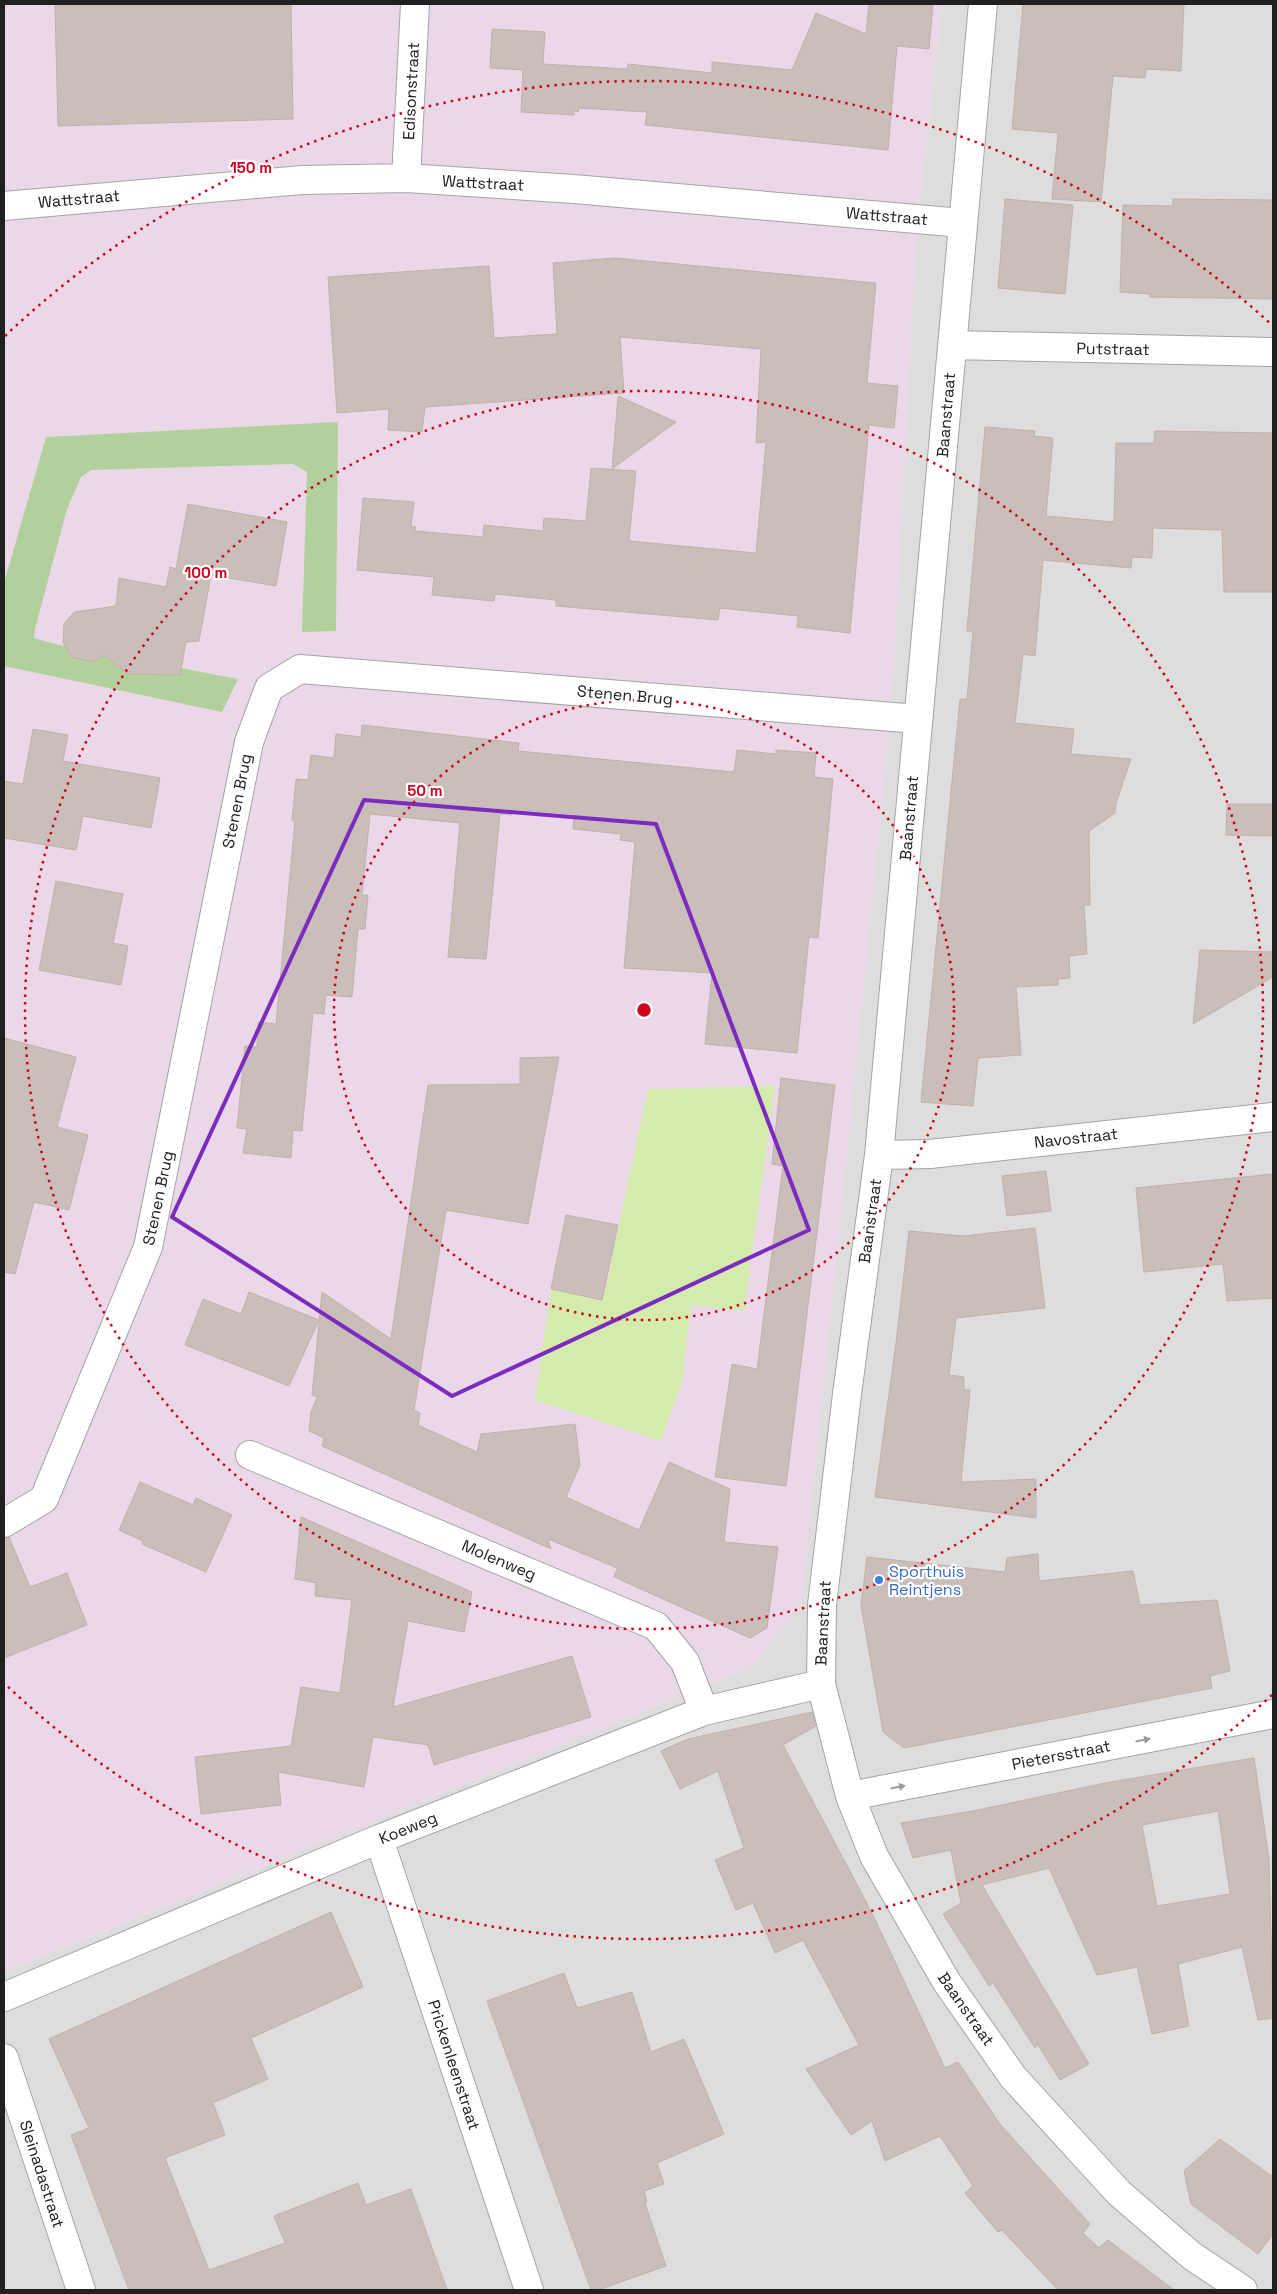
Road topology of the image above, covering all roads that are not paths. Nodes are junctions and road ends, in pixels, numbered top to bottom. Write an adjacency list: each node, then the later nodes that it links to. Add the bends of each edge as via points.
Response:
1 (415, 4): 3 (street, Edisonstraat)
2 (983, 4): 5 (street, Baanstraat)
3 (406, 178): 4 (street, Wattstraat, via 302,180); 5 (street, Wattstraat, via 574,189)
4 (4, 206)
5 (962, 223): 6 (street, Baanstraat)
6 (953, 345): 7 (street, Putstraat); 8 (street, Baanstraat)
7 (1273, 352)
8 (918, 719): 10 (street, Baanstraat); 12 (street, Stenen Brug, via 300,669 269,688 249,742 148,1247 44,1499)
9 (1273, 1117): 10 (street, Navostraat, via 930,1154)
10 (879, 1155): 13 (street, Baanstraat, via 822,1605)
11 (250, 1455): 14 (street, Molenweg, via 656,1626 685,1662)
12 (4, 1523)
13 (821, 1684): 14 (street, Koeweg); 16 (street, Baanstraat)
14 (704, 1711): 17 (street, Koeweg)
15 (1273, 1714): 16 (street, Pietersstraat, one-way to 15)
16 (850, 1796): 22 (street, Baanstraat, via 874,1856 907,1916 946,1981 1014,2077 1119,2192 1192,2256)
17 (379, 1839): 18 (street, Koeweg); 21 (street, Prickenleenstraat)
18 (4, 1997)
19 (4, 2058): 20 (street, Sleinadastraat)
20 (81, 2290)
21 (529, 2290)
22 (1243, 2290)

